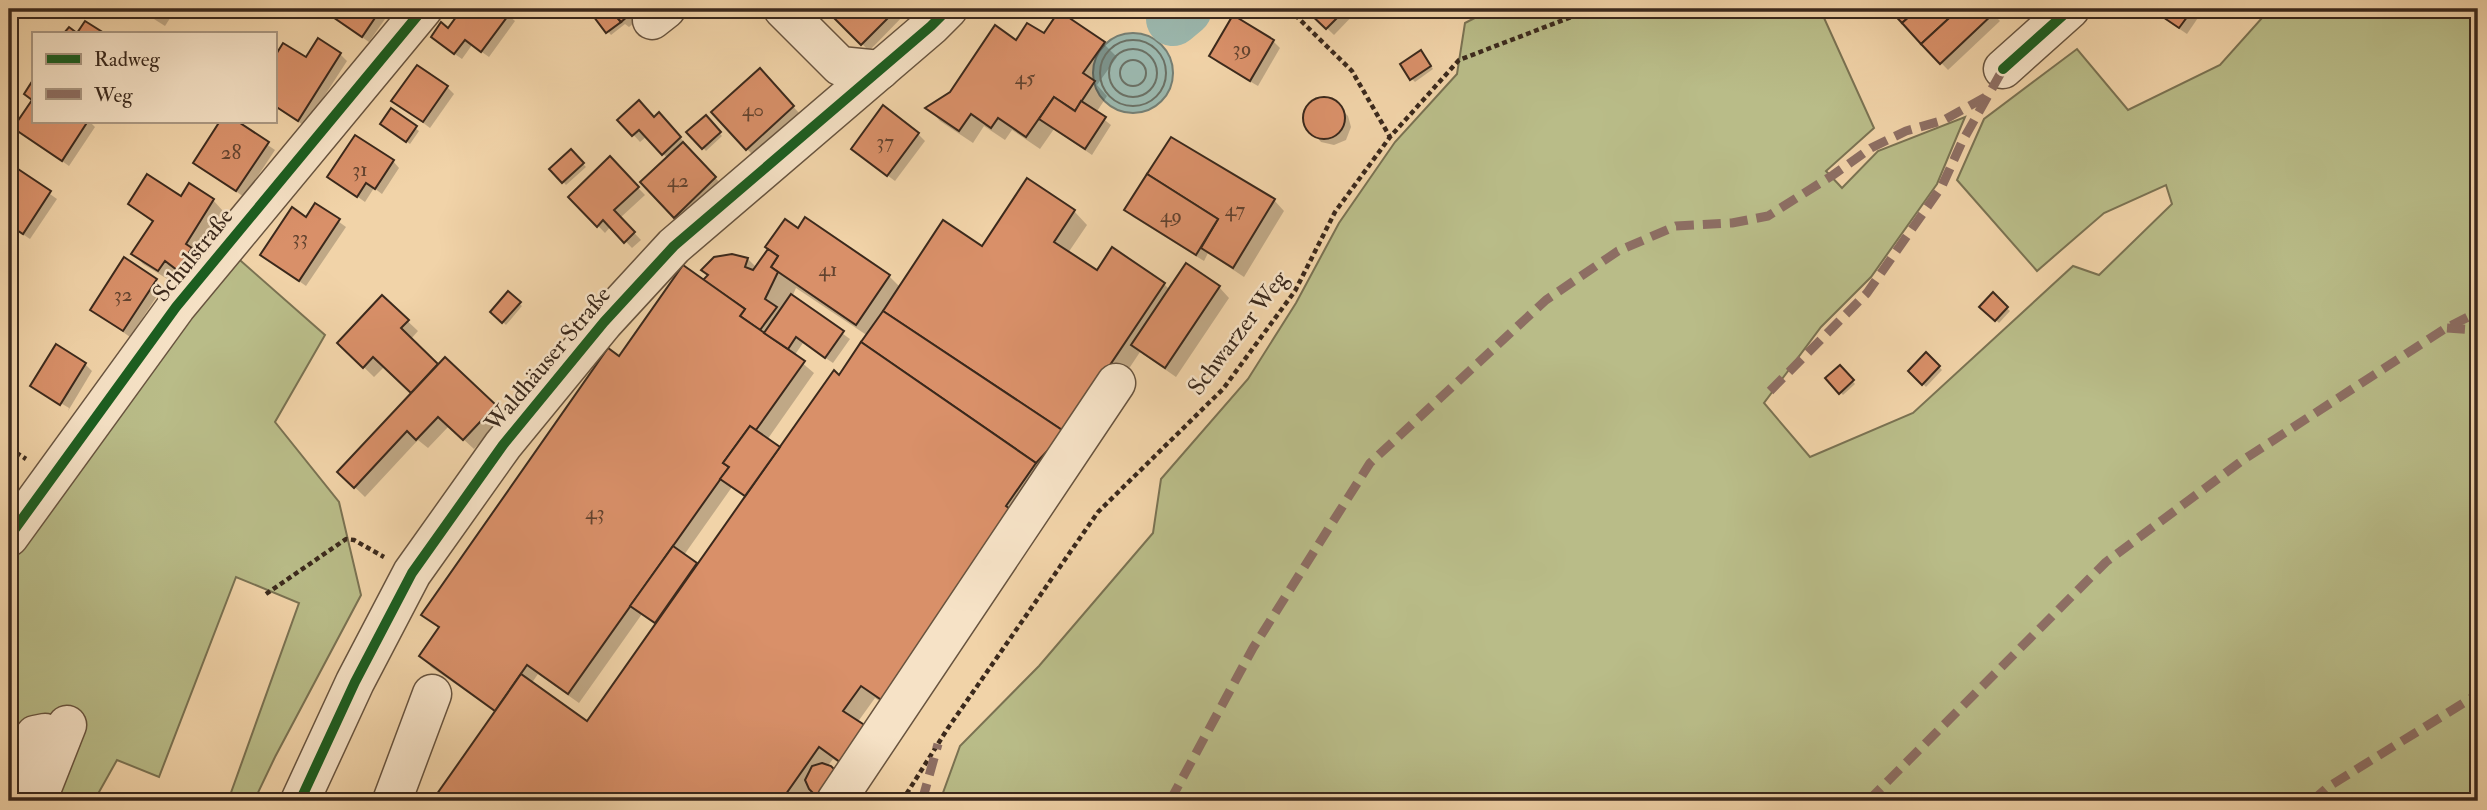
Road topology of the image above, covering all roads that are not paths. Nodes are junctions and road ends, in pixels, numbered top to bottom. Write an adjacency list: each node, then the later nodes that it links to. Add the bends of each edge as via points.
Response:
1 (424, 9): 8 (street, Schulstraße, via 176,307)
2 (783, 9): 6 (street, via 840,66)
3 (2070, 9): 5 (street)
4 (938, 15): 6 (street, Waldhäuser Straße)
5 (2003, 69)
6 (880, 70): 12 (street, Waldhäuser Straße, via 674,246 604,322 503,445 412,573)
7 (1116, 383): 14 (street)
8 (9, 537)
9 (432, 694): 13 (street)
10 (9, 779): 11 (street, via 35,735 64,732)
11 (37, 801)
12 (300, 801)
13 (392, 801)
14 (835, 801)

